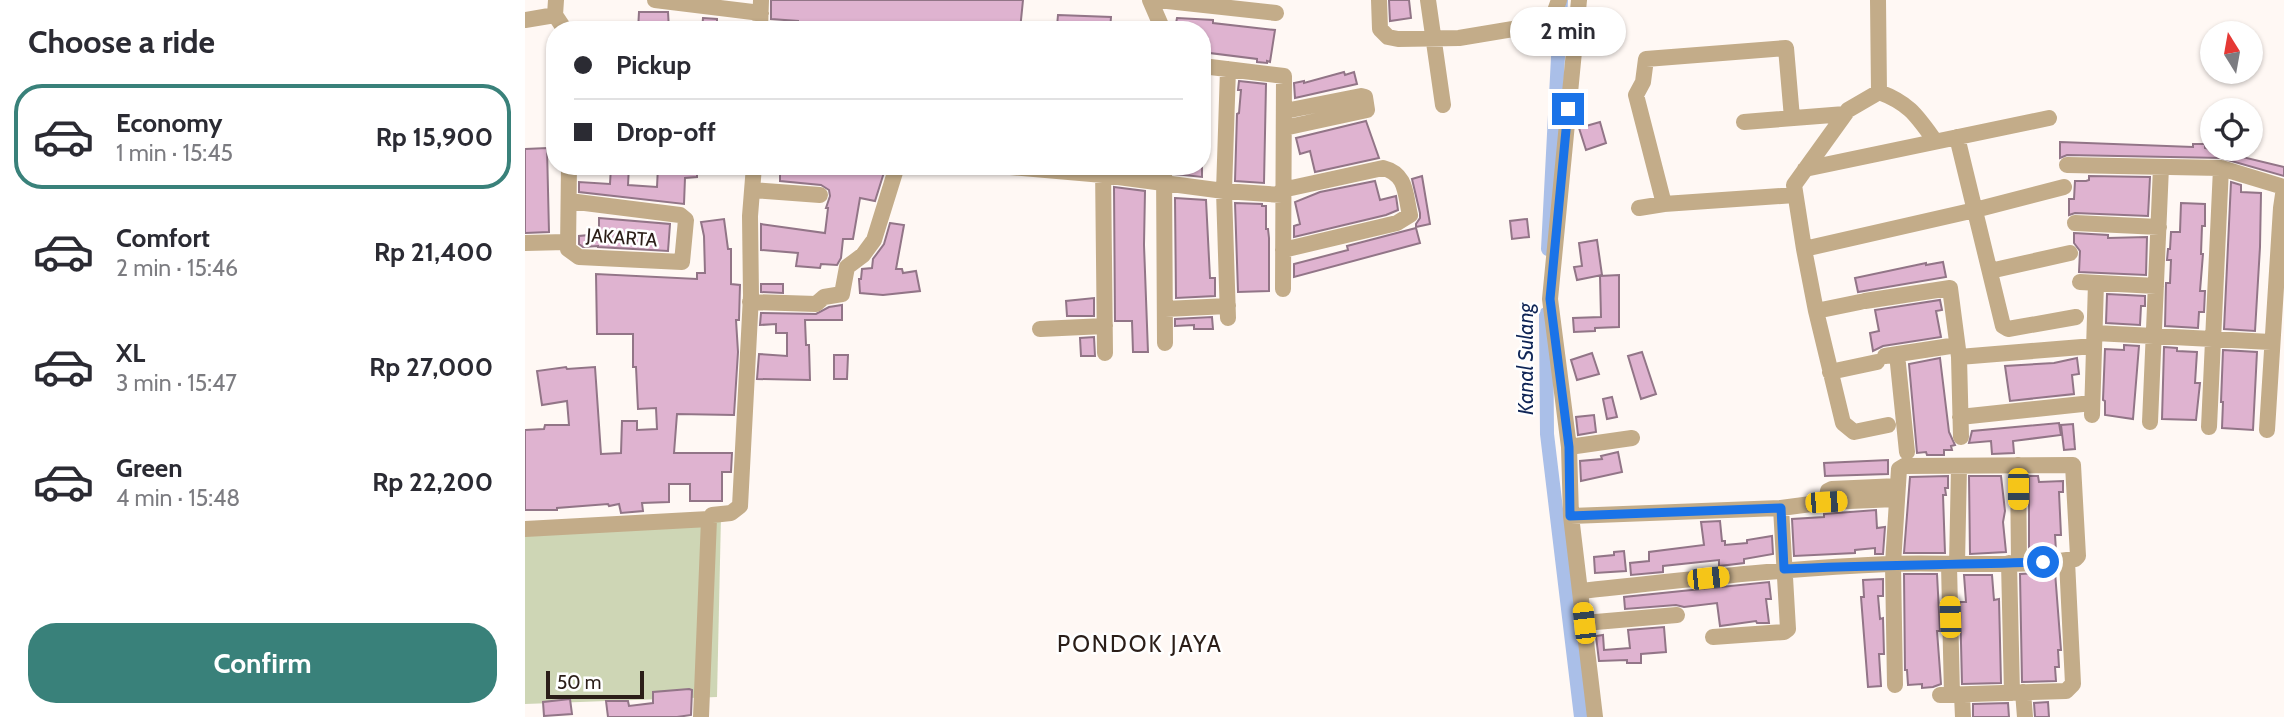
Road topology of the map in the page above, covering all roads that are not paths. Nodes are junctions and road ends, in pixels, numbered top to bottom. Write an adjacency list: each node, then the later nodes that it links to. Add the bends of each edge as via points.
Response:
1 (656, 0): 9 (street)
2 (1150, 0): 13 (street)
3 (1158, 0): 11 (street)
4 (1379, 0): 14 (street, via 1380,29 1388,37)
5 (1428, 0): 14 (street)
6 (1559, 0): 14 (street, via 1547,19 1459,38)
7 (1579, 0): 82 (street, via 1550,299)
8 (1878, 0): 17 (street)
9 (761, 6)
10 (556, 8): 12 (street)
11 (1276, 13)
12 (525, 20)
13 (1159, 21)
14 (1433, 38): 18 (street)
15 (1211, 67): 16 (street)
16 (1228, 69): 19 (street, via 1284,76); 41 (street)
17 (1879, 92): 20 (street); 26 (street, via 1913,110)
18 (1443, 105)
19 (1285, 111): 24 (street); 24 (street, via 1361,96 1367,110)
20 (1845, 114): 21 (street); 30 (street)
21 (1792, 118): 23 (street); 46 (street, via 1786,48 1646,59 1636,95)
22 (2049, 118): 25 (street)
23 (1744, 122)
24 (1284, 128): 42 (street)
25 (1957, 137): 26 (street); 49 (street)
26 (1935, 141): 30 (street)
27 (2067, 165): 28 (street)
28 (2161, 167): 29 (street); 51 (street)
29 (2221, 168): 39 (street); 68 (street)
30 (1805, 169): 44 (street, via 1794,185)
31 (569, 175): 45 (street, JAKARTA)
32 (754, 175): 40 (street)
33 (894, 175): 60 (street, via 874,240 863,256 847,267 842,294 824,297 816,304)
34 (1103, 175): 64 (street)
35 (1123, 175): 37 (street)
36 (1163, 175): 37 (street)
37 (1163, 183): 41 (street); 61 (street)
38 (2064, 187): 49 (street)
39 (2284, 188): 48 (street)
40 (753, 190): 43 (street); 60 (street)
41 (1224, 191): 42 (street); 61 (street, via 1228,312)
42 (1282, 193): 55 (street); 55 (street, via 1383,168 1396,172 1403,182 1410,215 1397,223)
43 (820, 195)
44 (1795, 195): 46 (street); 54 (street)
45 (569, 201): 52 (street, JAKARTA); 52 (street, JAKARTA, via 680,215 686,220 682,262 579,257)
46 (1664, 204): 47 (street)
47 (1639, 208)
48 (2282, 208): 69 (street)
49 (1975, 210): 54 (street); 57 (street)
50 (2075, 223): 51 (street)
51 (2159, 227): 58 (street)
52 (566, 242): 53 (street, JAKARTA)
53 (525, 243)
54 (1804, 249): 62 (street)
55 (1283, 250): 59 (street)
56 (2070, 253): 57 (street)
57 (1990, 271): 63 (street, via 2005,328)
58 (2156, 286): 66 (street); 67 (street, via 2088,283)
59 (1283, 289)
60 (750, 302): 89 (street, via 740,506)
61 (1165, 309): 70 (street)
62 (1816, 311): 71 (street, via 1950,288); 74 (street)
63 (2076, 317)
64 (1105, 326): 65 (street); 72 (street)
65 (1040, 329)
66 (2154, 336): 67 (street); 68 (street); 76 (street)
67 (2094, 339): 71 (street); 75 (street, via 2092,409)
68 (2213, 339): 69 (street); 78 (street)
69 (2271, 342): 79 (street)
70 (1165, 343)
71 (1958, 351): 73 (street); 75 (street)
72 (1105, 353)
73 (1886, 357): 74 (street); 83 (street)
74 (1830, 372): 77 (street, via 1843,423 1854,432)
75 (1960, 417): 80 (street)
76 (2150, 422)
77 (1888, 425)
78 (2209, 427)
79 (2267, 430)
80 (1961, 437)
81 (1632, 438): 82 (street)
82 (1569, 447): 88 (street)
83 (1907, 452)
84 (2018, 465): 85 (street); 91 (street, via 2074,466 2078,556); 92 (street)
85 (1959, 467): 86 (street, via 1904,466 1899,470); 94 (street)
86 (1897, 493): 87 (street, via 1832,489 1826,502); 93 (street)
87 (1781, 508): 88 (street); 95 (street)
88 (1570, 516): 96 (street)
89 (709, 519): 90 (street); 103 (street)
90 (525, 529)
91 (2067, 561): 92 (street); 101 (street, via 2073,684 2066,691)
92 (2014, 563): 94 (street); 101 (street)
93 (1893, 564): 94 (street); 95 (street); 100 (street)
94 (1953, 565): 102 (street)
95 (1784, 569): 96 (street); 99 (street, via 1788,629)
96 (1581, 592): 98 (street)
97 (1677, 615): 98 (street)
98 (1584, 623): 104 (street)
99 (1713, 637)
100 (1895, 685)
101 (2018, 692): 102 (street); 106 (street)
102 (1951, 695): 105 (street)
103 (701, 717)
104 (1595, 717)
105 (1963, 717)
106 (2025, 717)

